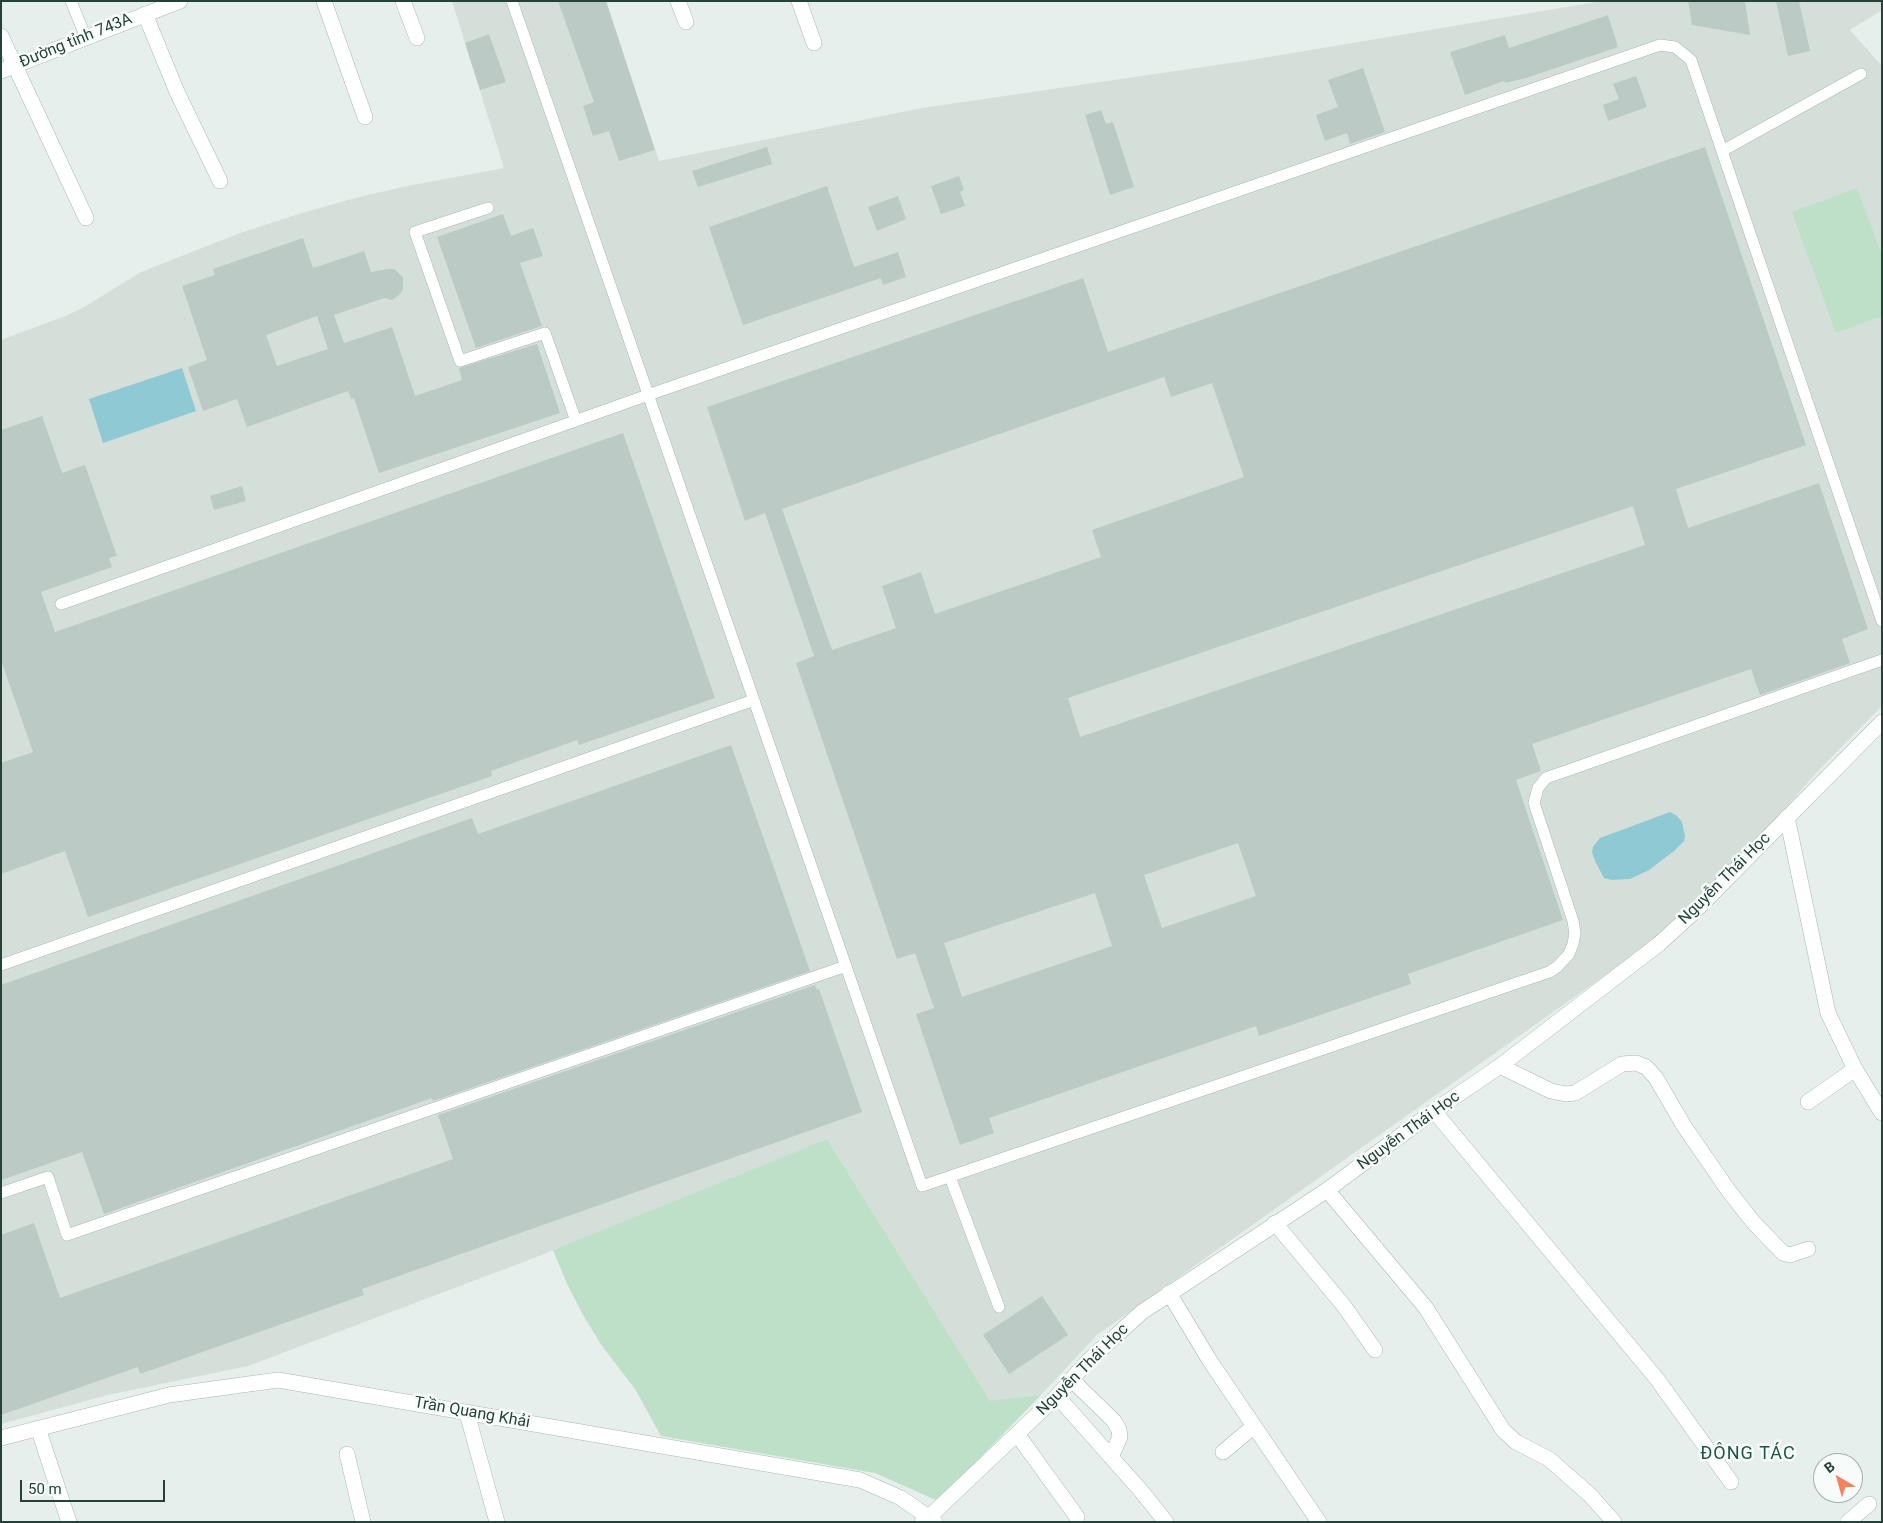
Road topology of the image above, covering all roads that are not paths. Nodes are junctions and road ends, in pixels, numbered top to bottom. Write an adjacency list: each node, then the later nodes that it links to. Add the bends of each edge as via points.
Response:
1 (71, 1): 11 (lane)
2 (180, 1): 8 (street, Đường tỉnh 743A)
3 (324, 1): 17 (street)
4 (403, 1): 12 (street)
5 (512, 1): 22 (lane)
6 (678, 1): 9 (street)
7 (799, 1): 13 (street)
8 (145, 14): 11 (street, Đường tỉnh 743A); 19 (street, via 192,125)
9 (686, 22)
10 (1, 36): 14 (street)
11 (86, 38): 14 (street, Đường tỉnh 743A)
12 (417, 38)
13 (814, 44)
14 (16, 65): 15 (street, Đường tỉnh 743A); 21 (street)
15 (1, 71)
16 (1861, 74): 18 (lane)
17 (365, 117)
18 (1722, 151): 22 (lane, via 1691,60 1675,47 1660,45); 25 (lane)
19 (220, 181)
20 (488, 208): 23 (lane, via 415,232 460,361 545,333)
21 (86, 218)
22 (648, 395): 23 (lane); 27 (lane)
23 (576, 421): 24 (lane)
24 (61, 604)
25 (1882, 621)
26 (1882, 660): 37 (lane, via 1546,778 1538,788 1534,803 1574,921 1575,933 1568,954 1549,972)
27 (754, 700): 30 (lane); 31 (lane)
28 (1882, 722): 29 (street, Nguyễn Thái Học)
29 (1787, 818): 32 (street, Nguyễn Thái Học, via 1659,944); 33 (street, via 1828,1012)
30 (1, 965)
31 (846, 966): 37 (lane, via 922,1186); 39 (lane, via 67,1235 48,1177)
32 (1500, 1066): 35 (street, Nguyễn Thái Học); 41 (street, via 1551,1091 1566,1094 1575,1093 1622,1064 1636,1063 1646,1067 1728,1190 1754,1223 1790,1256)
33 (1855, 1069): 34 (street); 36 (street)
34 (1808, 1102)
35 (1434, 1111): 38 (street, Nguyễn Thái Học); 55 (street, via 1657,1379)
36 (1882, 1113)
37 (950, 1177): 43 (lane)
38 (1327, 1190): 40 (street, Nguyễn Thái Học); 64 (street, via 1426,1308 1503,1430 1516,1442 1548,1459 1590,1495)
39 (1, 1193)
40 (1276, 1223): 42 (street, Nguyễn Thái Học); 44 (street, via 1344,1306)
41 (1808, 1249)
42 (1169, 1293): 45 (street, Nguyễn Thái Học, via 1142,1312); 48 (street, via 1210,1362)
43 (999, 1307)
44 (1375, 1350)
45 (1072, 1380): 46 (street, Nguyễn Thái Học); 54 (street, via 1114,1421 1119,1430 1120,1437)
46 (1057, 1396): 50 (street, Nguyễn Thái Học); 54 (street)
47 (468, 1413): 49 (street, Trần Quang Khải, via 278,1380 168,1395); 58 (street, Trần Quang Khải, via 860,1480 901,1498); 61 (street)
48 (1254, 1426): 52 (street); 63 (street)
49 (38, 1428): 51 (street, Trần Quang Khải); 59 (street)
50 (1017, 1434): 57 (street); 58 (street, Nguyễn Thái Học)
51 (1, 1438)
52 (1223, 1452)
53 (347, 1454): 60 (street)
54 (1111, 1457): 62 (street)
55 (1731, 1482)
56 (1869, 1504): 65 (street)
57 (1077, 1516)
58 (929, 1520)
59 (69, 1522)
60 (363, 1522)
61 (497, 1522)
62 (1166, 1522)
63 (1319, 1522)
64 (1614, 1522)
65 (1848, 1522)

